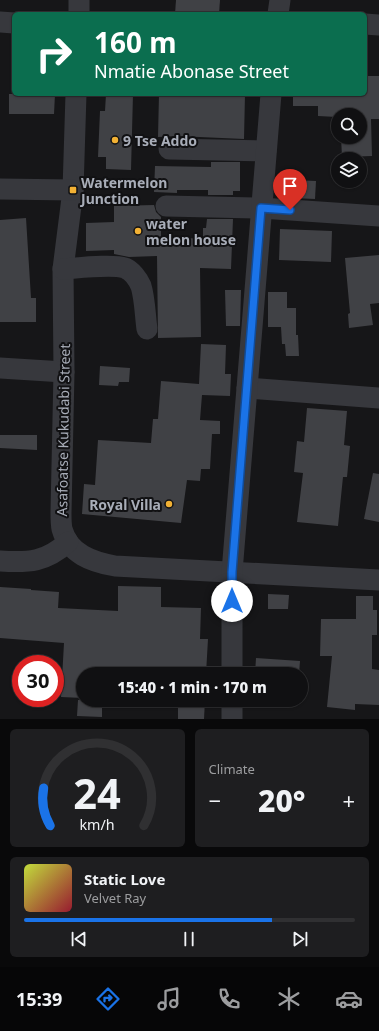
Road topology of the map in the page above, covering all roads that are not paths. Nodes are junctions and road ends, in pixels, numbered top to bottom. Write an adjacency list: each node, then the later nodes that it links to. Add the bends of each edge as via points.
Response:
1 (80, 0): 3 (street)
2 (280, 0): 4 (street)
3 (79, 12)
4 (278, 12)
5 (0, 22): 6 (street)
6 (12, 23)
7 (367, 24): 8 (street)
8 (379, 25)
9 (76, 96): 14 (street, Asafoatse Kukudabi Street)
10 (271, 96): 12 (street)
11 (169, 149): 12 (street)
12 (266, 152): 16 (street)
13 (0, 189): 14 (street)
14 (73, 190): 18 (street, Asafoatse Kukudabi Street)
15 (166, 206): 16 (street)
16 (261, 208): 17 (street); 22 (street)
17 (379, 216)
18 (63, 269): 19 (street, via 114,267 132,272 141,287); 21 (street, Asafoatse Kukudabi Street)
19 (147, 329)
20 (0, 368): 21 (street)
21 (64, 372): 24 (street, Asafoatse Kukudabi Street, via 61,513 62,529)
22 (247, 388): 23 (street); 26 (street)
23 (379, 398)
24 (68, 542): 25 (street, via 57,552 39,560); 26 (street, Asafoatse Kukudabi Street, via 79,554 97,563)
25 (0, 560)
26 (232, 572): 27 (street, Asafoatse Kukudabi Street); 28 (street)
27 (379, 580)
28 (232, 667)
29 (232, 707): 30 (street)
30 (232, 719)

